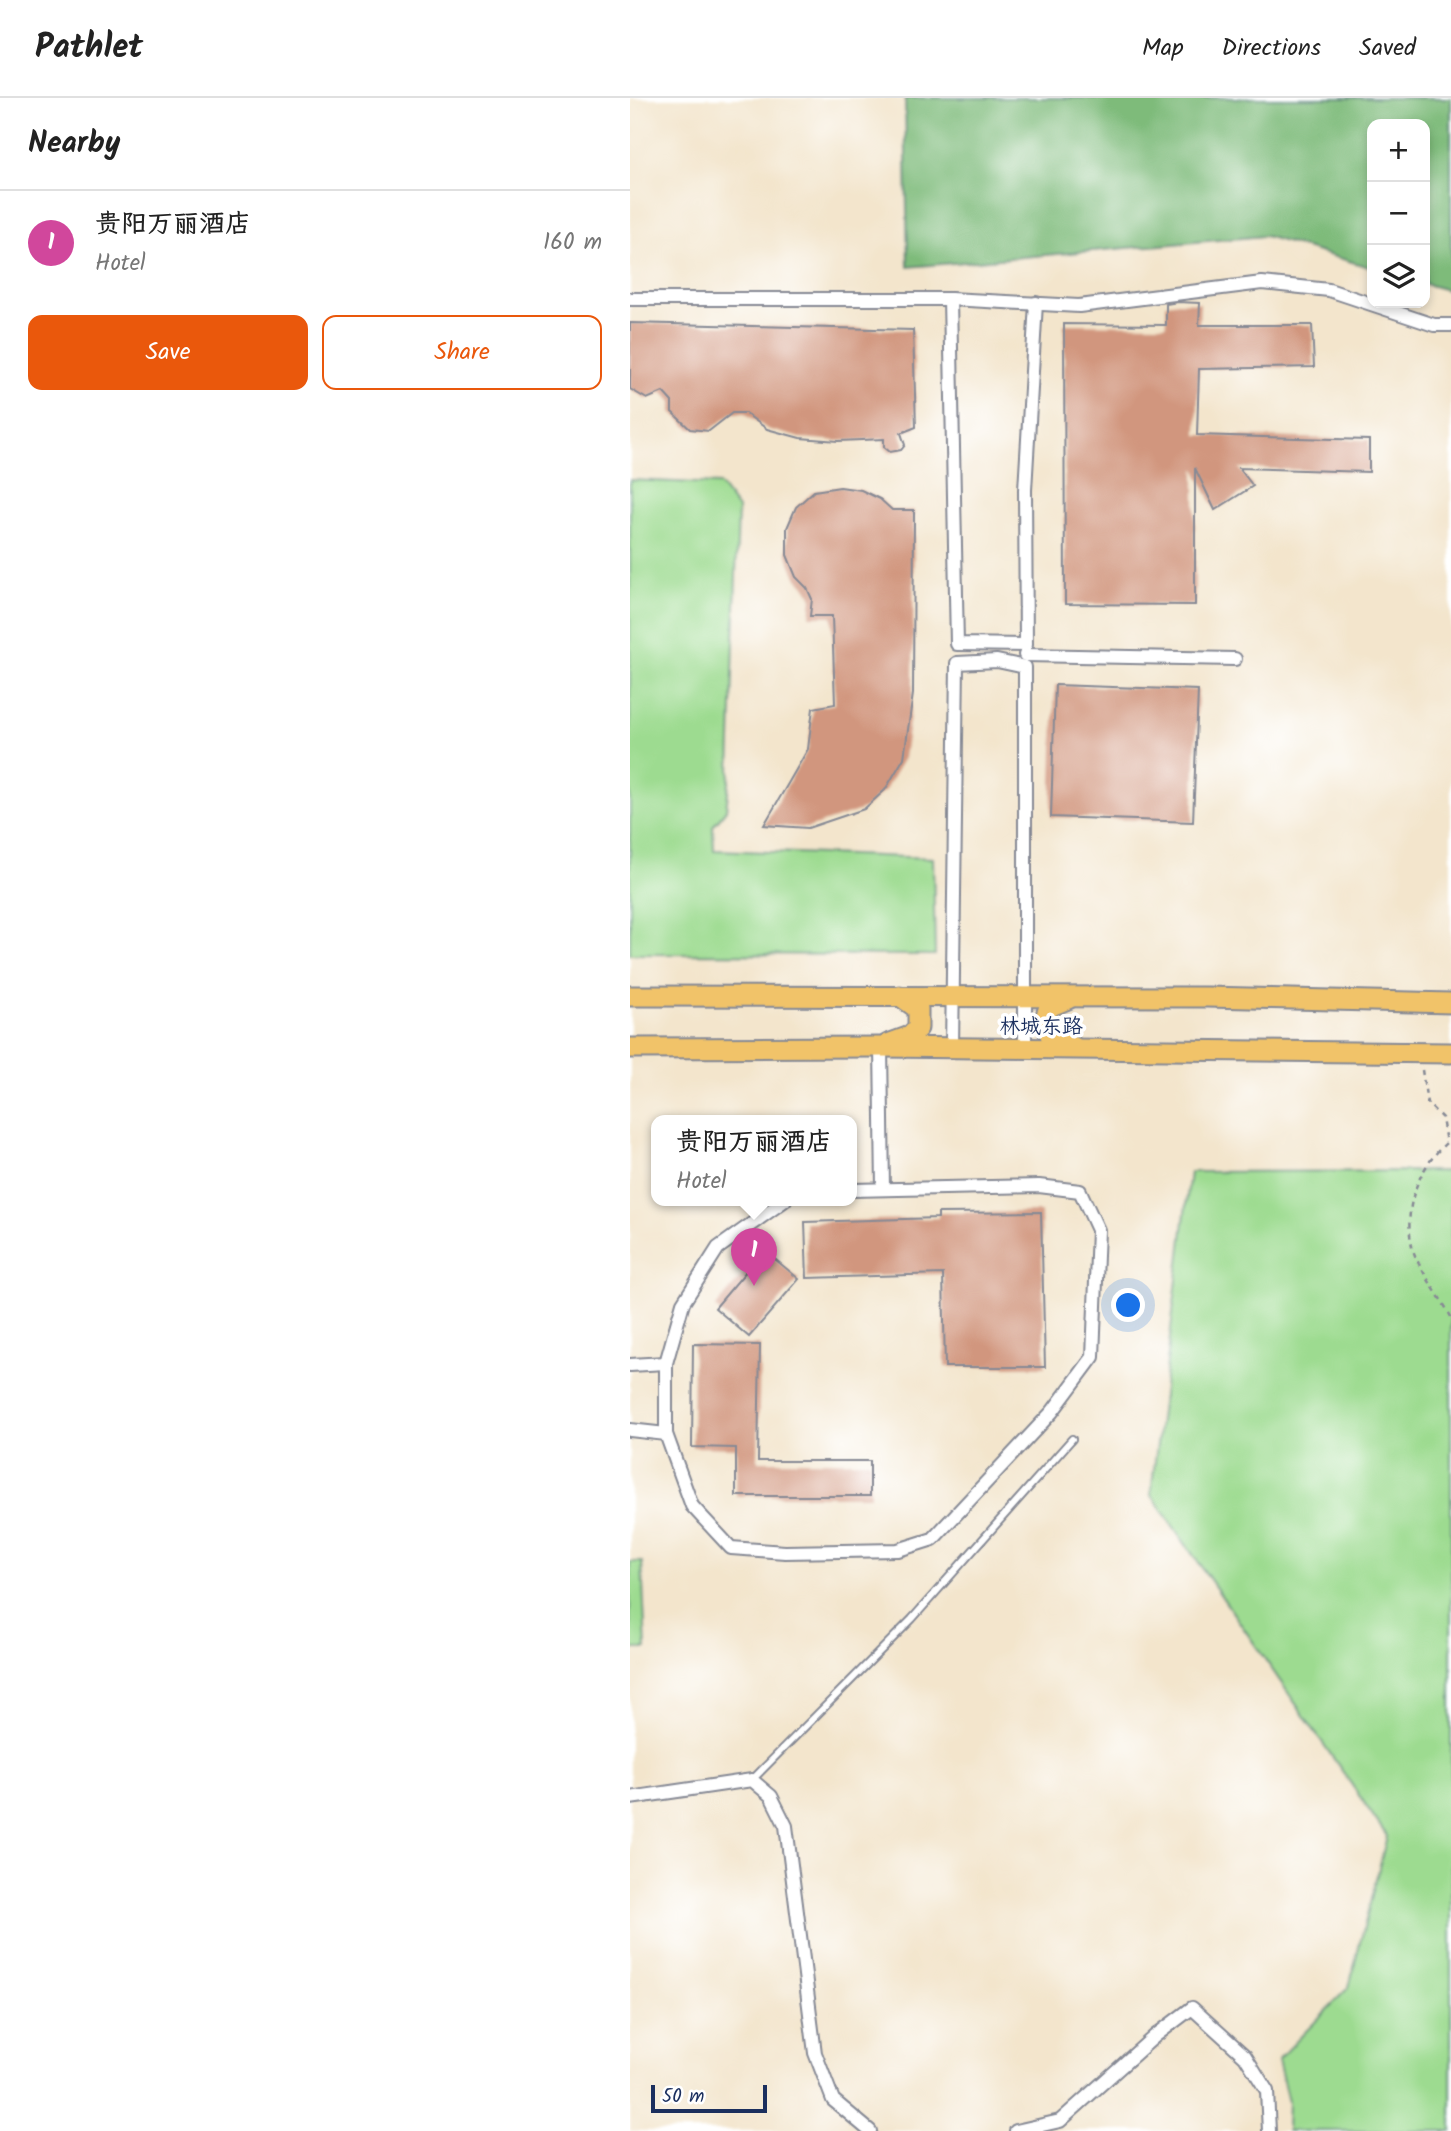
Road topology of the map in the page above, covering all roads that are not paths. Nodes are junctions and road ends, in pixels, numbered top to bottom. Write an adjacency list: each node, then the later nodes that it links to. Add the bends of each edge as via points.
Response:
1 (630, 299): 2 (street)
2 (950, 299): 3 (street); 5 (street)
3 (1035, 303): 4 (street, via 1079,306 1262,283 1329,290 1434,325); 6 (street, via 1026,490)
4 (1451, 325)
5 (957, 644): 6 (street); 8 (street)
6 (1025, 656): 7 (street); 8 (street); 12 (street)
7 (1235, 659)
8 (957, 663): 11 (street)
9 (630, 996): 10 (main road, 林城东路)
10 (900, 996): 11 (main road, 林城东路); 15 (main road, via 918,1009 918,1028)
11 (952, 996): 12 (main road, 林城东路); 18 (street)
12 (1026, 996): 13 (main road, 林城东路); 17 (street)
13 (1076, 996): 14 (main road, 林城东路); 19 (main road, via 1052,1005 1044,1021 1051,1037)
14 (1451, 1003)
15 (881, 1047): 16 (main road, 林城东路); 18 (main road, 林城东路); 21 (street)
16 (630, 1048)
17 (1025, 1048): 18 (main road, 林城东路); 19 (main road, 林城东路)
18 (953, 1049)
19 (1081, 1049): 20 (main road, 林城东路)
20 (1451, 1053)
21 (883, 1189): 22 (street); 27 (street, via 1039,1186 1080,1191 1098,1230 1093,1357 1052,1412 933,1539 898,1550 731,1548 692,1506)
22 (857, 1190)
23 (777, 1206): 24 (street, via 718,1248 683,1303)
24 (666, 1363): 25 (street); 27 (street)
25 (630, 1365)
26 (630, 1430): 27 (street)
27 (666, 1434)
28 (1072, 1439): 29 (lane, via 912,1619)
29 (752, 1780): 30 (street); 31 (street, via 771,1796 786,1826 815,2053 833,2100)
30 (630, 1798)
31 (870, 2131)
32 (1016, 2131): 33 (street, via 1060,2121 1192,2008 1245,2056 1267,2091)
33 (1269, 2131)

